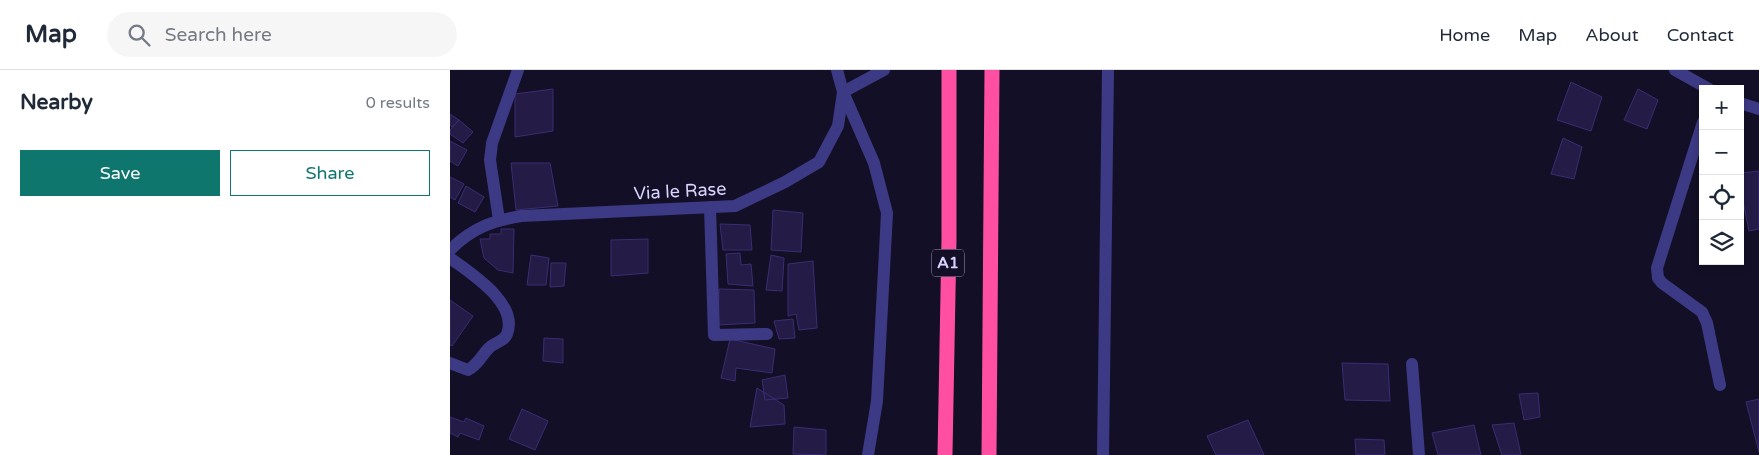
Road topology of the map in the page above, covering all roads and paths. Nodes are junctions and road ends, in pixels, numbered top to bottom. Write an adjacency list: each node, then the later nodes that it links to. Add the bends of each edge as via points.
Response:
1 (518, 70): 14 (street, via 492,143 491,168)
2 (837, 70): 9 (street)
3 (884, 70): 9 (street)
4 (949, 70): 22 (highway, A1)
5 (992, 70): 23 (highway)
6 (1108, 70): 24 (street)
7 (1675, 70): 8 (street)
8 (1702, 85)
9 (843, 92): 13 (street, Via le Rase, via 838,126 820,162 735,206); 21 (street, via 874,163 887,213 877,401)
10 (1744, 104): 11 (street)
11 (1759, 110)
12 (1700, 130): 20 (street, via 1656,268 1662,283 1702,312)
13 (710, 207): 14 (street, Via le Rase, via 521,216); 17 (street, via 714,335)
14 (499, 220): 15 (street, Via le Rase, via 461,239)
15 (450, 250)
16 (450, 258): 18 (street, via 491,290 503,307 508,325 504,339 490,347 475,366 468,370)
17 (767, 334)
18 (450, 363)
19 (1412, 364): 25 (street)
20 (1720, 386)
21 (868, 455)
22 (945, 455)
23 (989, 455)
24 (1104, 455)
25 (1419, 455)

